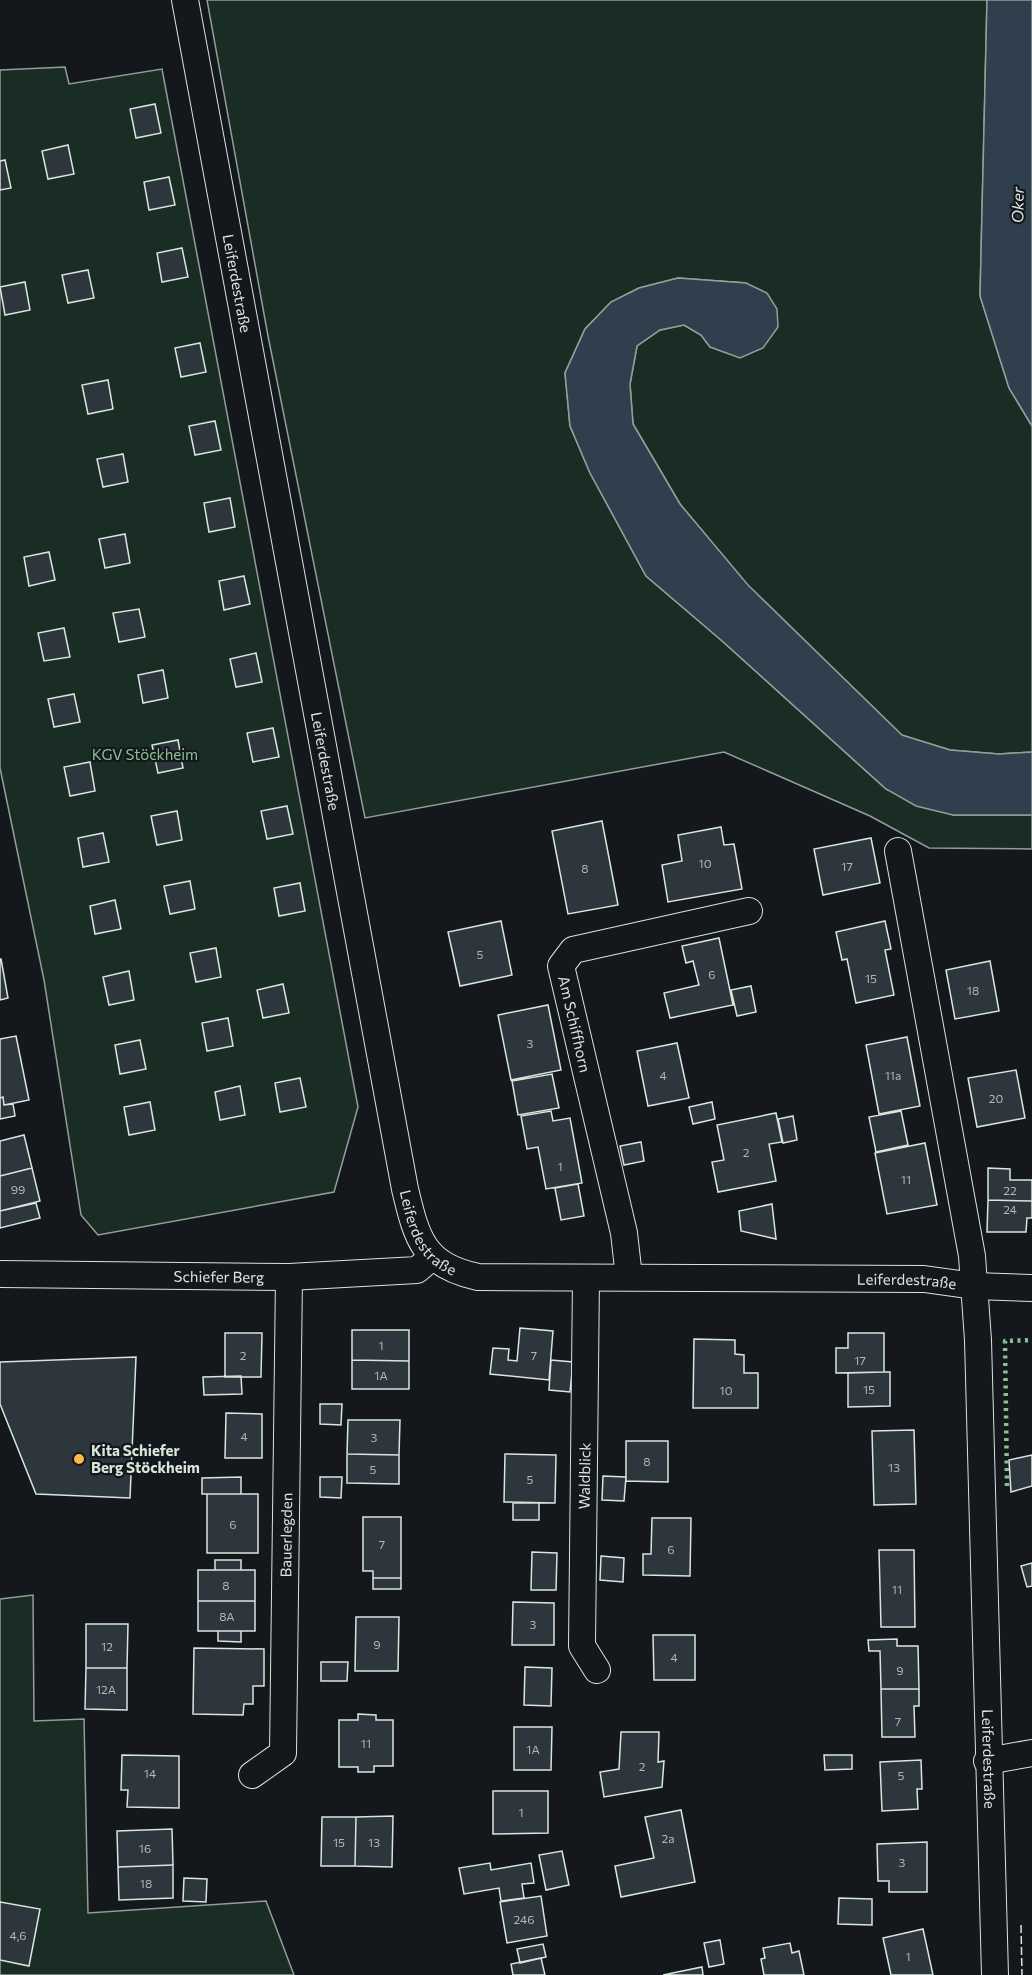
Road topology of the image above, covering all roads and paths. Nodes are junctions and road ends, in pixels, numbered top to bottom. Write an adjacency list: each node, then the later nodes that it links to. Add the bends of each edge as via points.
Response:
1 (185, 0): 4 (street, Leiferdestraße, via 405,1189 417,1233)
2 (898, 851): 9 (street, via 972,1256)
3 (749, 911): 7 (street, Am Schiffhorn, via 573,950 561,966 624,1233)
4 (432, 1257): 6 (street, Schiefer Berg, via 417,1270); 8 (street, Leiferdestraße, via 453,1272 478,1277)
5 (0, 1274): 6 (street, Schiefer Berg)
6 (289, 1277): 14 (street, Bauerlegden, via 283,1753)
7 (629, 1277): 8 (street, Leiferdestraße); 9 (street, Leiferdestraße, via 924,1279)
8 (586, 1278): 11 (street, Waldblick, via 582,1646)
9 (974, 1286): 10 (street); 13 (street, Leiferdestraße)
10 (1032, 1288)
11 (597, 1670)
12 (1032, 1753): 13 (street)
13 (987, 1761): 15 (street, Leiferdestraße)
14 (252, 1775)
15 (995, 1975)

